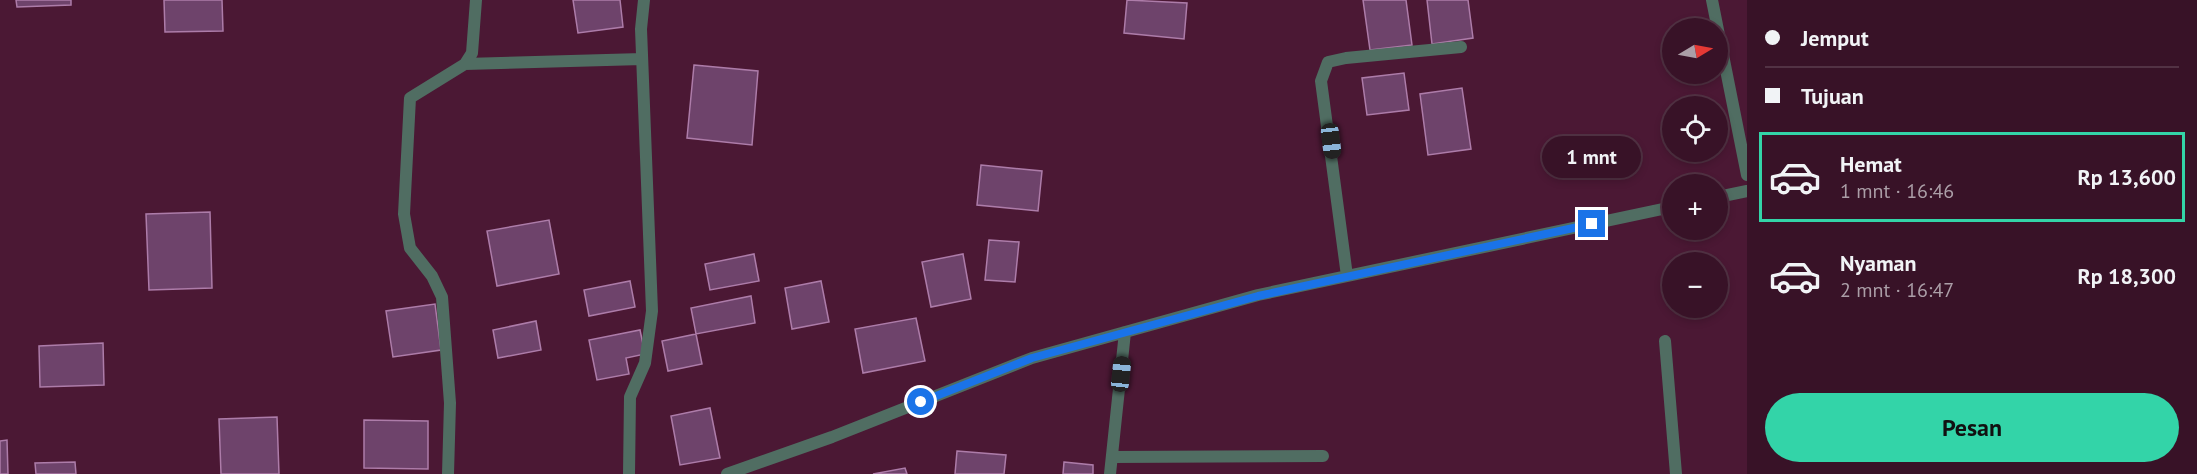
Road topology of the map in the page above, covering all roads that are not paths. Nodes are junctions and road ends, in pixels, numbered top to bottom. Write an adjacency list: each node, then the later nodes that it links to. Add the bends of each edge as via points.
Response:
1 (476, 0): 6 (street, via 472,53)
2 (644, 0): 5 (street)
3 (1712, 0): 7 (street)
4 (1461, 47): 11 (street, via 1346,58 1328,62 1324,69 1321,81)
5 (642, 59): 6 (street); 17 (street, via 652,311 645,363 630,398)
6 (465, 64): 16 (street, via 410,99 404,214 410,248 432,276 442,297 450,403)
7 (1747, 175)
8 (1747, 191): 9 (street)
9 (1728, 195)
10 (1662, 209): 11 (street)
11 (1347, 276): 12 (street)
12 (1125, 332): 15 (street); 18 (street, via 1032,358)
13 (1665, 341): 20 (street)
14 (1323, 456): 15 (street)
15 (1112, 457): 19 (street)
16 (448, 474)
17 (629, 474)
18 (727, 474)
19 (1110, 474)
20 (1676, 474)

